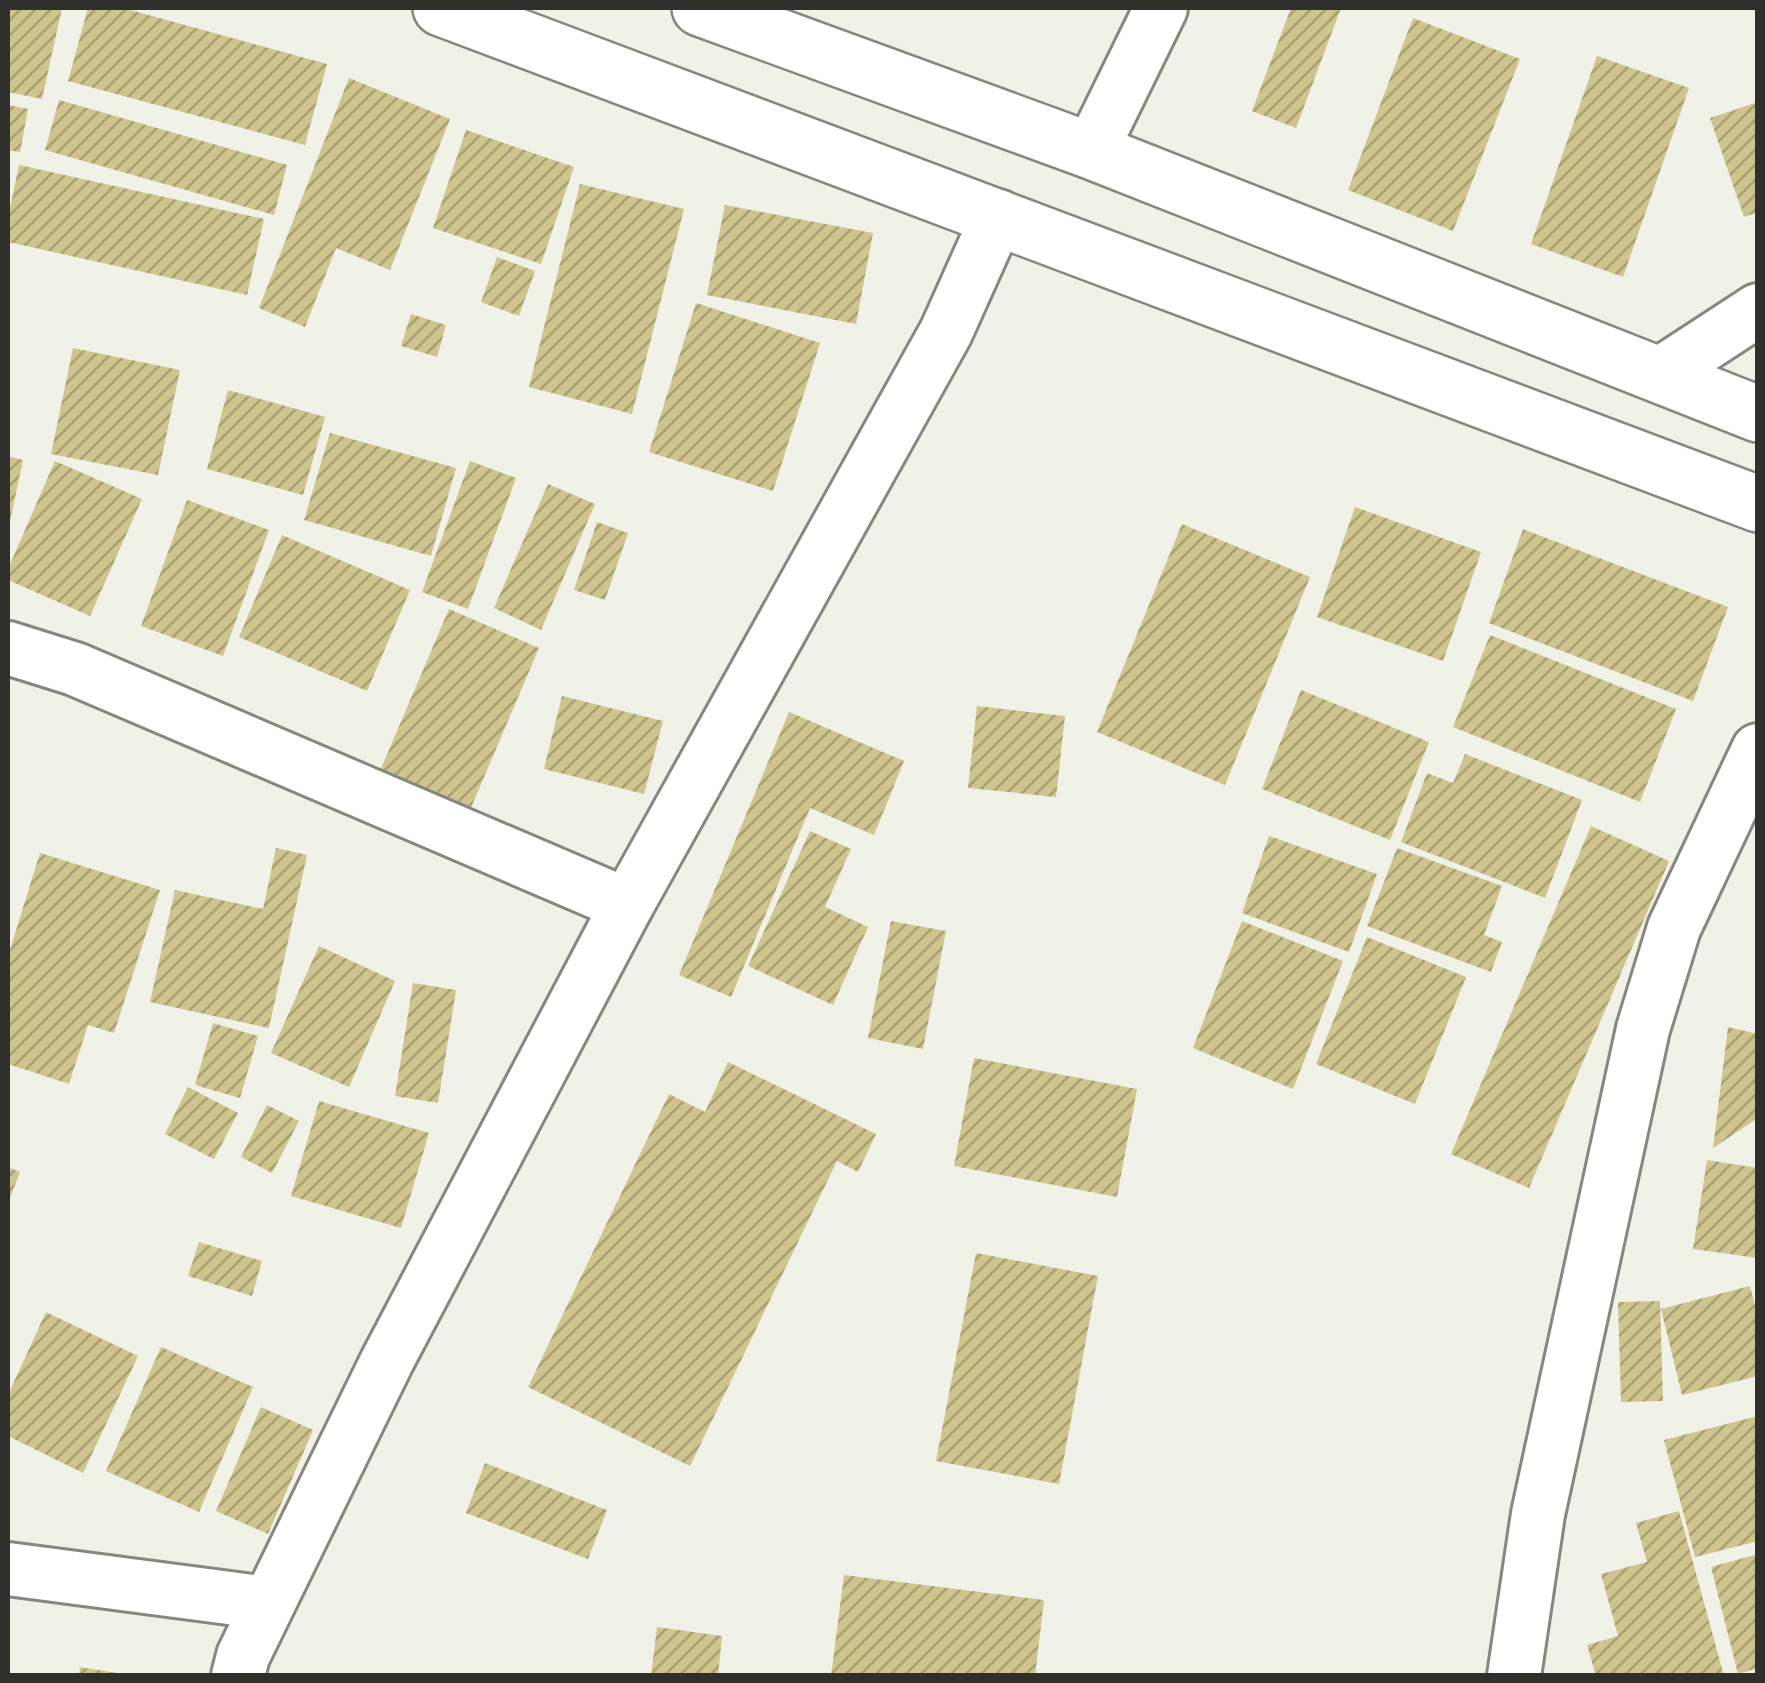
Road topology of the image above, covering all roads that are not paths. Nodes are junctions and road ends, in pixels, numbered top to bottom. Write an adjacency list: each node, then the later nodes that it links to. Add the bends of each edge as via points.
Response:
1 (440, 8): 5 (main road)
2 (700, 8): 4 (main road)
3 (1161, 8): 4 (street)
4 (1091, 151): 7 (main road)
5 (998, 216): 9 (main road); 12 (street, via 946,332)
6 (1758, 310): 7 (street)
7 (1660, 374): 8 (main road)
8 (1758, 414)
9 (1758, 504)
10 (8, 648): 12 (street, via 75,669)
11 (1758, 750): 16 (street, via 1674,928 1643,1029 1538,1514)
12 (627, 905): 14 (street, via 386,1361)
13 (8, 1569): 14 (street)
14 (268, 1603): 15 (street)
15 (238, 1676)
16 (1514, 1676)

